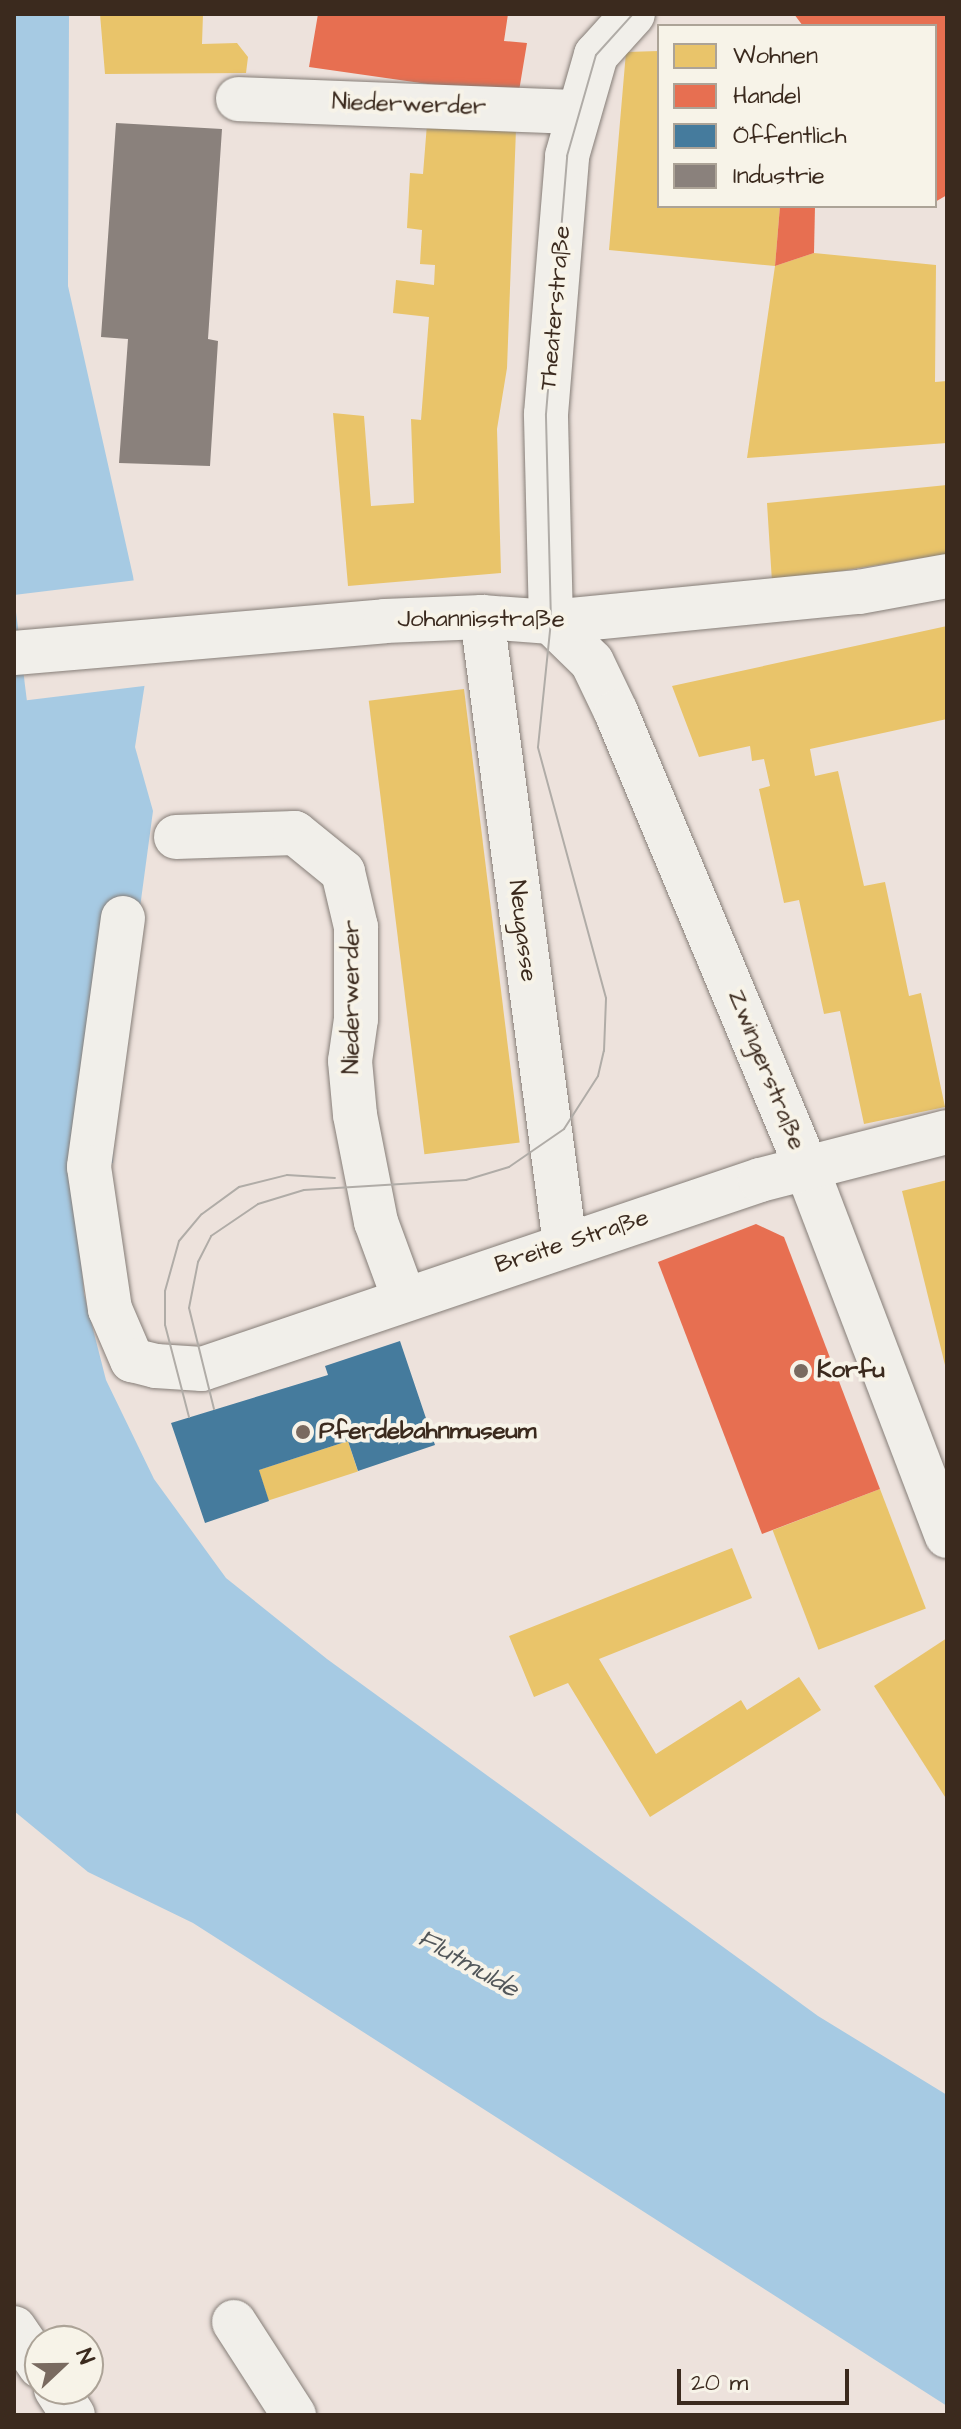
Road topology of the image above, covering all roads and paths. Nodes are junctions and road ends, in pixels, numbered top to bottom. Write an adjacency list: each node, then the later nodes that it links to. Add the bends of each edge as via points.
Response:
1 (633, 14): 3 (street, Theaterstraße, via 601,44)
2 (238, 99): 3 (street, Niederwerder)
3 (579, 112): 6 (street, Theaterstraße, via 567,156 546,414)
4 (947, 576): 6 (street, Johannisstraße, via 859,592)
5 (482, 617): 6 (street, Johannisstraße); 7 (street, Johannisstraße); 12 (street, Neugasse)
6 (551, 622): 11 (street, Zwingerstraße, via 592,662 616,712)
7 (14, 653)
8 (176, 837): 13 (street, Niederwerder, via 295,833 343,872 356,927 356,1019 350,1061 355,1115 376,1222)
9 (123, 918): 13 (street, Breite Straße, via 89,1167 110,1309 132,1360 177,1371 202,1369)
10 (947, 1132): 11 (street, Breite Straße)
11 (806, 1167): 12 (street, Breite Straße); 14 (street, Zwingerstraße)
12 (565, 1244): 13 (street, Breite Straße)
13 (404, 1298)
14 (947, 1536)
15 (234, 2322): 16 (street)
16 (294, 2415)

